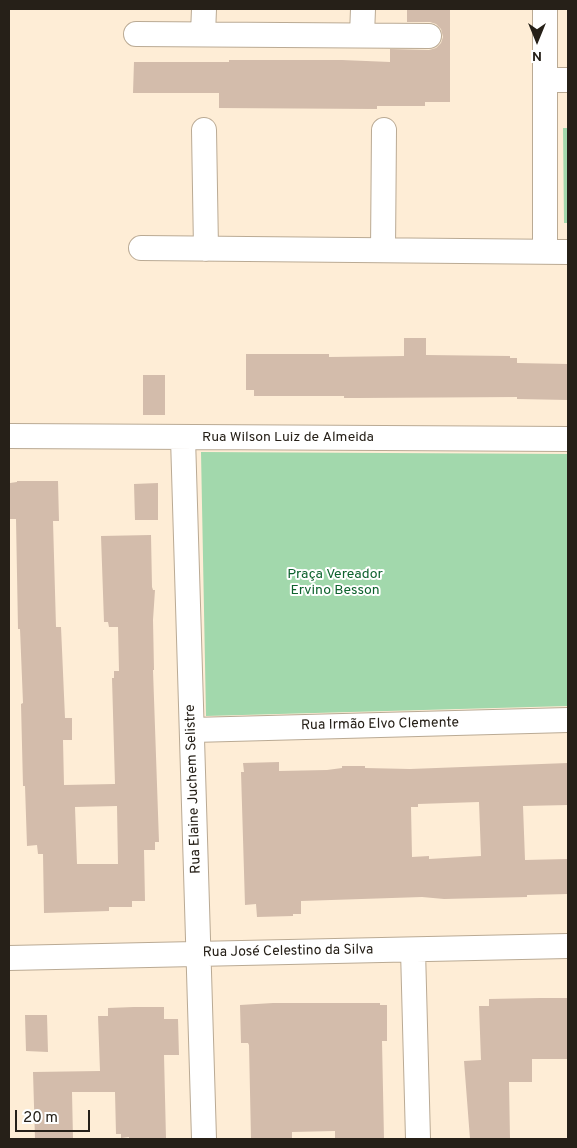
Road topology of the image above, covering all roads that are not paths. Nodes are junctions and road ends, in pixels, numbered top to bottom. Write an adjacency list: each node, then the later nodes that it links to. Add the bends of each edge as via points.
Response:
1 (204, 9): 5 (street)
2 (363, 9): 6 (street)
3 (545, 9): 8 (street)
4 (136, 34): 5 (street)
5 (203, 34): 6 (street)
6 (362, 35): 7 (street)
7 (429, 36)
8 (545, 80): 9 (street); 15 (street)
9 (568, 80)
10 (204, 130): 13 (street)
11 (384, 130): 14 (street)
12 (140, 248): 13 (street)
13 (206, 249): 14 (street)
14 (383, 250): 15 (street)
15 (557, 252)
16 (9, 436): 17 (street, Rua Wilson Luiz de Almeida)
17 (183, 438): 18 (street, Rua Wilson Luiz de Almeida); 20 (street, Rua Elaine Juchem Selistre)
18 (568, 439)
19 (568, 720): 20 (street, Rua Irmão Elvo Clemente)
20 (193, 730): 23 (street, Rua Elaine Juchem Selistre)
21 (568, 946): 22 (street, Rua José Celestino da Silva)
22 (413, 950): 23 (street, Rua José Celestino da Silva); 26 (street)
23 (199, 954): 24 (street, Rua José Celestino da Silva); 25 (street, Rua Elaine Juchem Selistre)
24 (9, 958)
25 (204, 1139)
26 (418, 1139)

